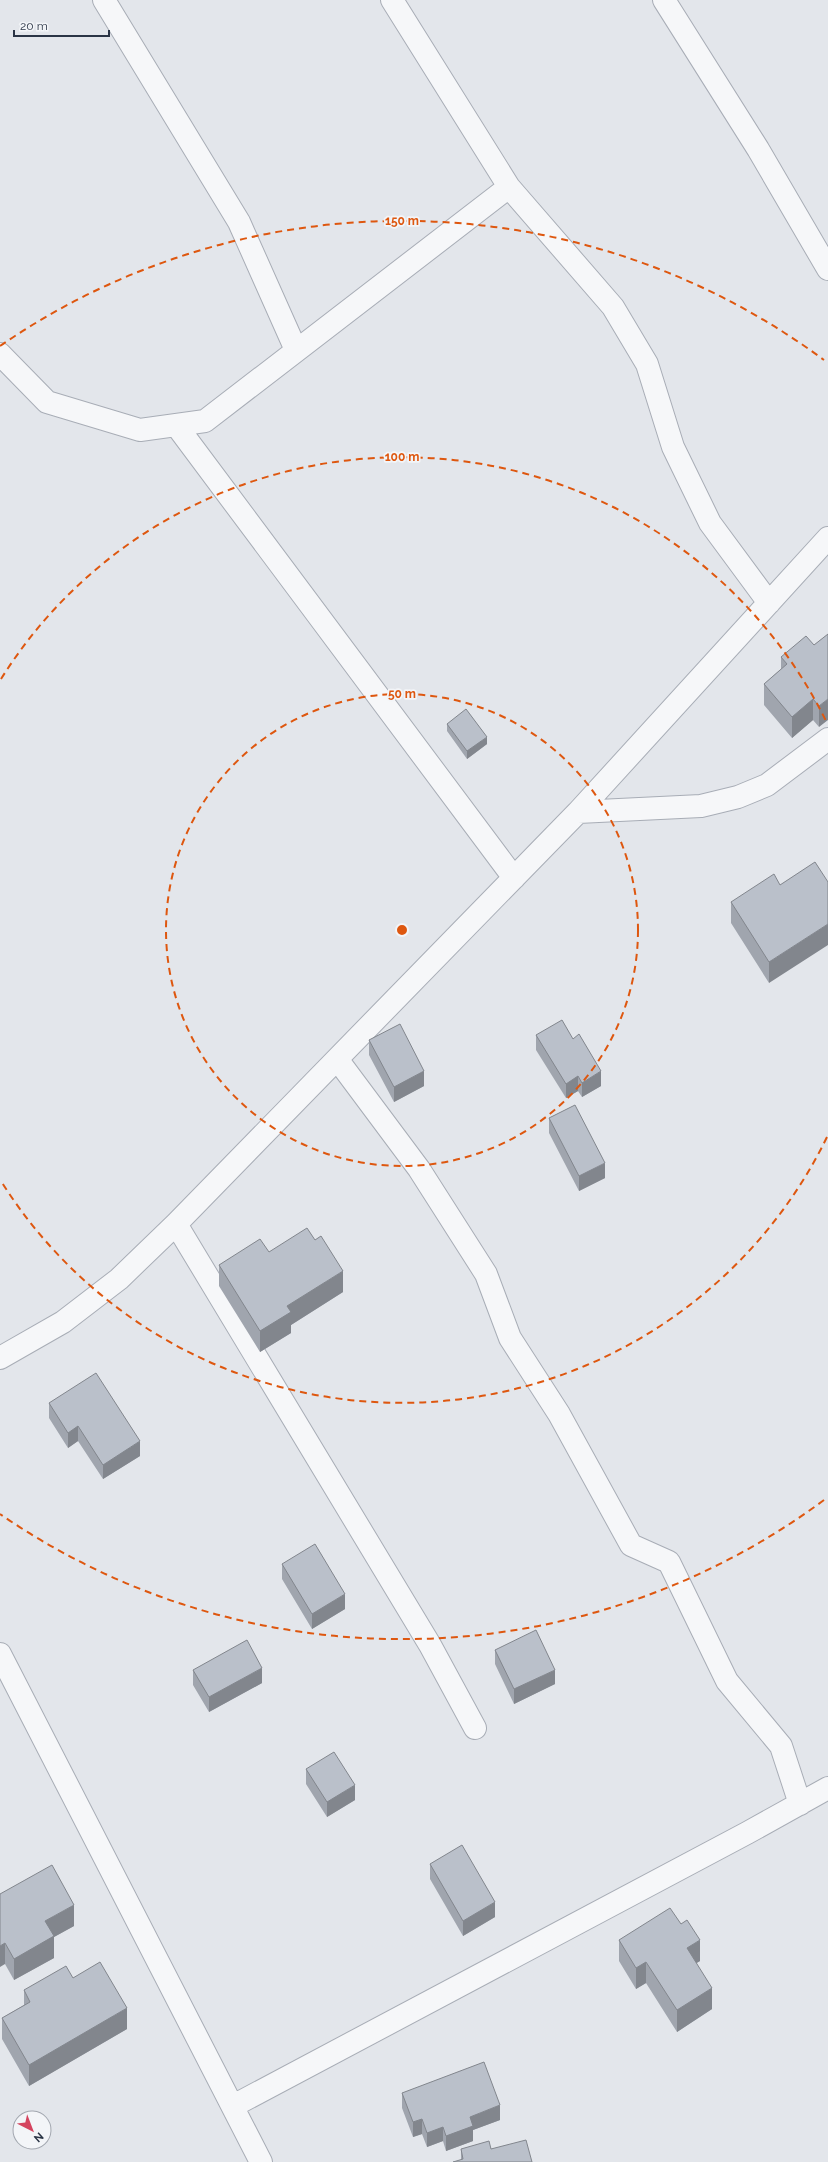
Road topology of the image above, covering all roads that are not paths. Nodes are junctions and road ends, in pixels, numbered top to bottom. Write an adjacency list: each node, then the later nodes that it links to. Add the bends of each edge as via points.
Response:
1 (104, 0): 6 (street, via 239,222)
2 (392, 0): 4 (street)
3 (664, 0): 5 (street, via 758,149)
4 (509, 187): 6 (street); 10 (street, via 613,307 647,364 673,448 710,523)
5 (828, 269)
6 (296, 350): 8 (street, via 204,421)
7 (0, 354): 8 (street, via 47,402 140,430)
8 (176, 425): 13 (street)
9 (828, 538): 10 (street)
10 (769, 603): 12 (street)
11 (828, 739): 12 (street, via 767,785 738,797 701,806)
12 (578, 812): 13 (street)
13 (514, 878): 14 (street)
14 (337, 1059): 15 (street); 20 (street, via 419,1169 486,1274 510,1338 560,1414 630,1545 669,1562 727,1681 781,1746)
15 (176, 1224): 16 (street, via 119,1279 62,1322); 18 (street, via 430,1645)
16 (0, 1358)
17 (0, 1654): 21 (street)
18 (475, 1728)
19 (828, 1788): 20 (street)
20 (800, 1804): 21 (street)
21 (233, 2106): 22 (street)
22 (261, 2162)

